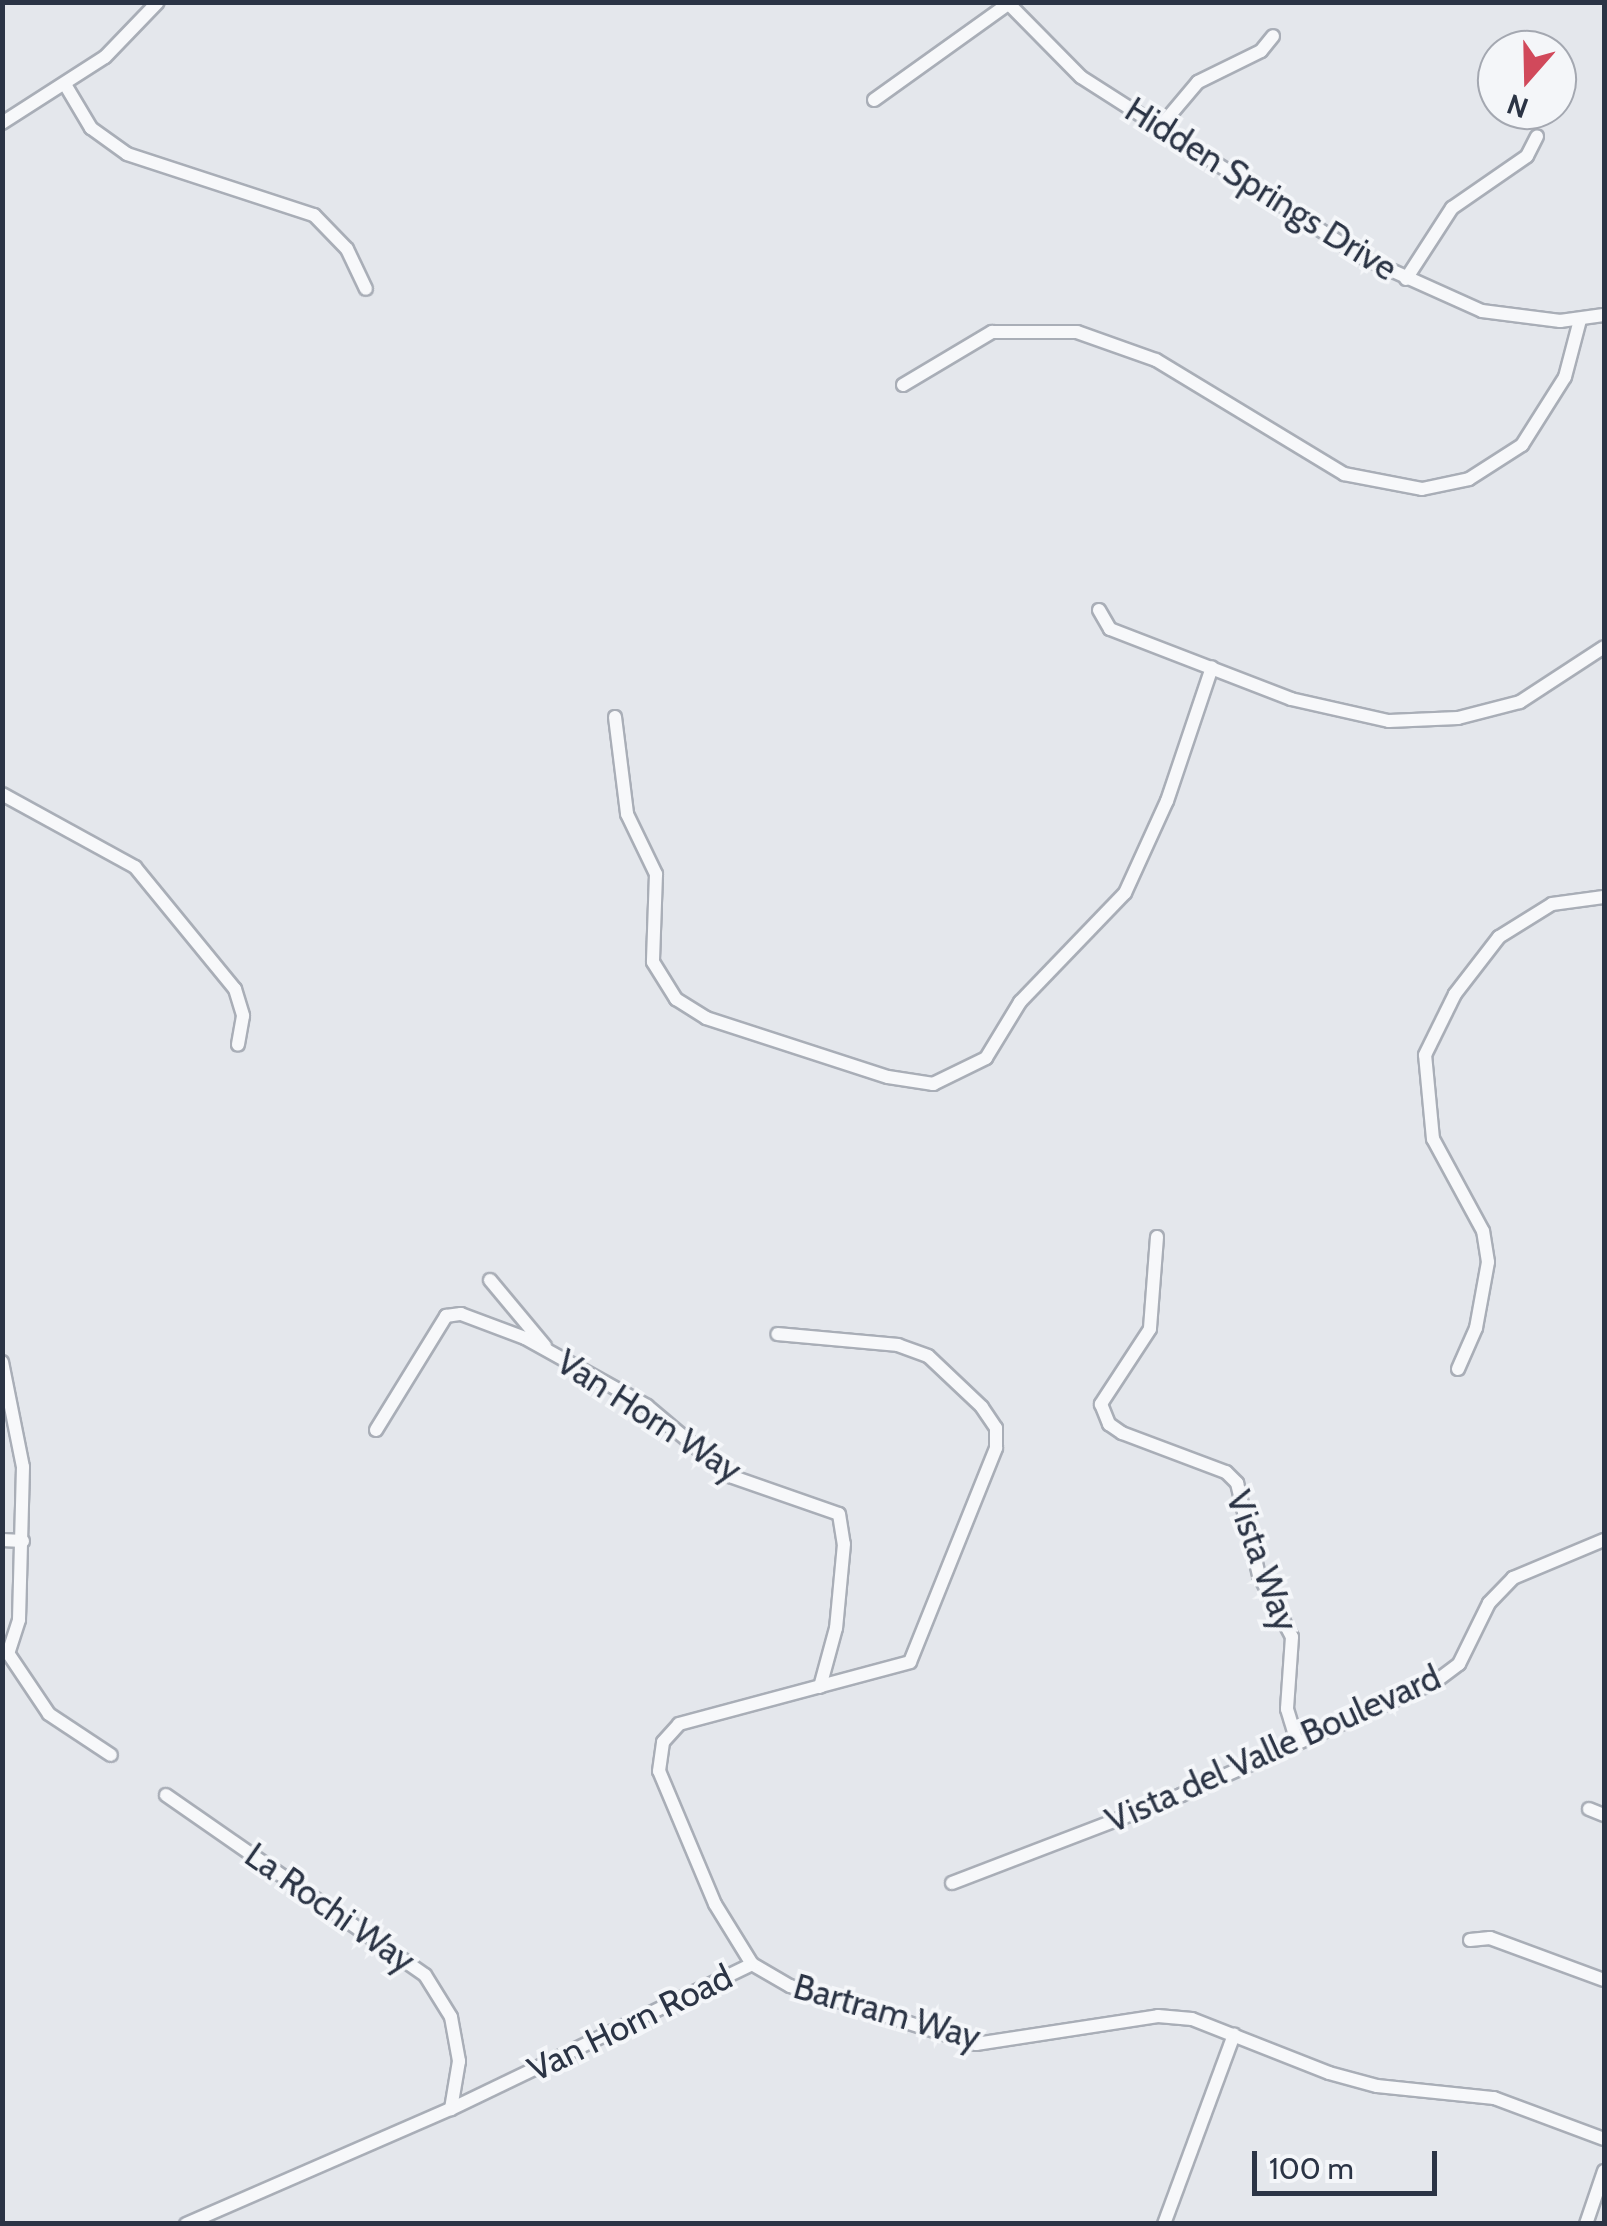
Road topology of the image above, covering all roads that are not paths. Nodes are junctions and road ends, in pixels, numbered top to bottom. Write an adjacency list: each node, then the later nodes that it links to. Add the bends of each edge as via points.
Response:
1 (158, 2): 4 (street, via 105,58)
2 (1008, 3): 5 (street); 7 (street, Hidden Springs Drive, via 1063,64)
3 (1274, 36): 7 (street, via 1261,51 1198,82)
4 (66, 86): 6 (street); 10 (street, via 91,128 126,154 314,215 340,239)
5 (874, 100)
6 (2, 123)
7 (1160, 126): 9 (street, Hidden Springs Drive, via 1333,241)
8 (1537, 136): 9 (street, via 1527,156 1452,208)
9 (1406, 279): 12 (street, Hidden Springs Drive, via 1482,310)
10 (366, 289)
11 (1604, 315): 12 (street, Hidden Springs Drive)
12 (1580, 320): 13 (street, via 1565,377 1522,444 1469,479 1422,489 1344,474 1156,360 1077,332 992,332)
13 (904, 385)
14 (1100, 610): 16 (street, via 1110,629)
15 (1604, 647): 16 (street, via 1540,694 1436,721 1341,714)
16 (1212, 667): 17 (street, via 1167,801 1125,893 1020,1002 986,1058 933,1084 888,1077 706,1018 676,1000 654,962 656,874 628,814)
17 (615, 717)
18 (2, 794): 20 (street, via 135,866 235,989 243,1016)
19 (1604, 898): 26 (street, via 1552,904 1499,937 1455,994 1425,1056 1432,1138 1483,1231 1488,1262 1476,1328)
20 (238, 1046)
21 (1157, 1238): 32 (street, Vista Way, via 1150,1330 1101,1404 1109,1424 1122,1432 1226,1472 1237,1483 1259,1575 1292,1638 1287,1709)
22 (490, 1280): 24 (street, Van Horn Way)
23 (778, 1334): 31 (street, Van Horn Road, via 898,1346 928,1356 996,1428 996,1448 918,1654 904,1665)
24 (550, 1352): 27 (street, via 461,1314 446,1316); 31 (street, Van Horn Way, via 647,1406 730,1476 839,1514 844,1544 836,1628)
25 (2, 1362): 30 (street, via 19,1424)
26 (1458, 1369)
27 (376, 1430)
28 (2, 1540): 30 (street)
29 (1604, 1540): 32 (street, Vista del Valle Boulevard, via 1512,1578 1489,1603 1474,1640 1448,1674)
30 (23, 1541): 33 (street, via 19,1620 8,1654 49,1714)
31 (820, 1687): 39 (street, Van Horn Road, via 679,1724 658,1760 714,1904)
32 (1298, 1742): 37 (street, Vista del Valle Boulevard, via 1182,1795)
33 (111, 1755)
34 (166, 1795): 42 (street, La Rochi Way, via 426,1975 451,2017 459,2061)
35 (1589, 1809): 36 (street)
36 (1604, 1815)
37 (952, 1883)
38 (1470, 1940): 40 (street, via 1490,1938)
39 (752, 1964): 41 (street, Bartram Way, via 790,1986 976,2044 1158,2016); 42 (street, Van Horn Road)
40 (1604, 1980)
41 (1234, 2035): 43 (street, Bartram Way, via 1329,2074 1494,2098); 46 (street)
42 (451, 2109): 45 (street, Van Horn Road)
43 (1604, 2139)
44 (1604, 2171): 47 (street)
45 (186, 2224)
46 (1164, 2224)
47 (1586, 2224)

